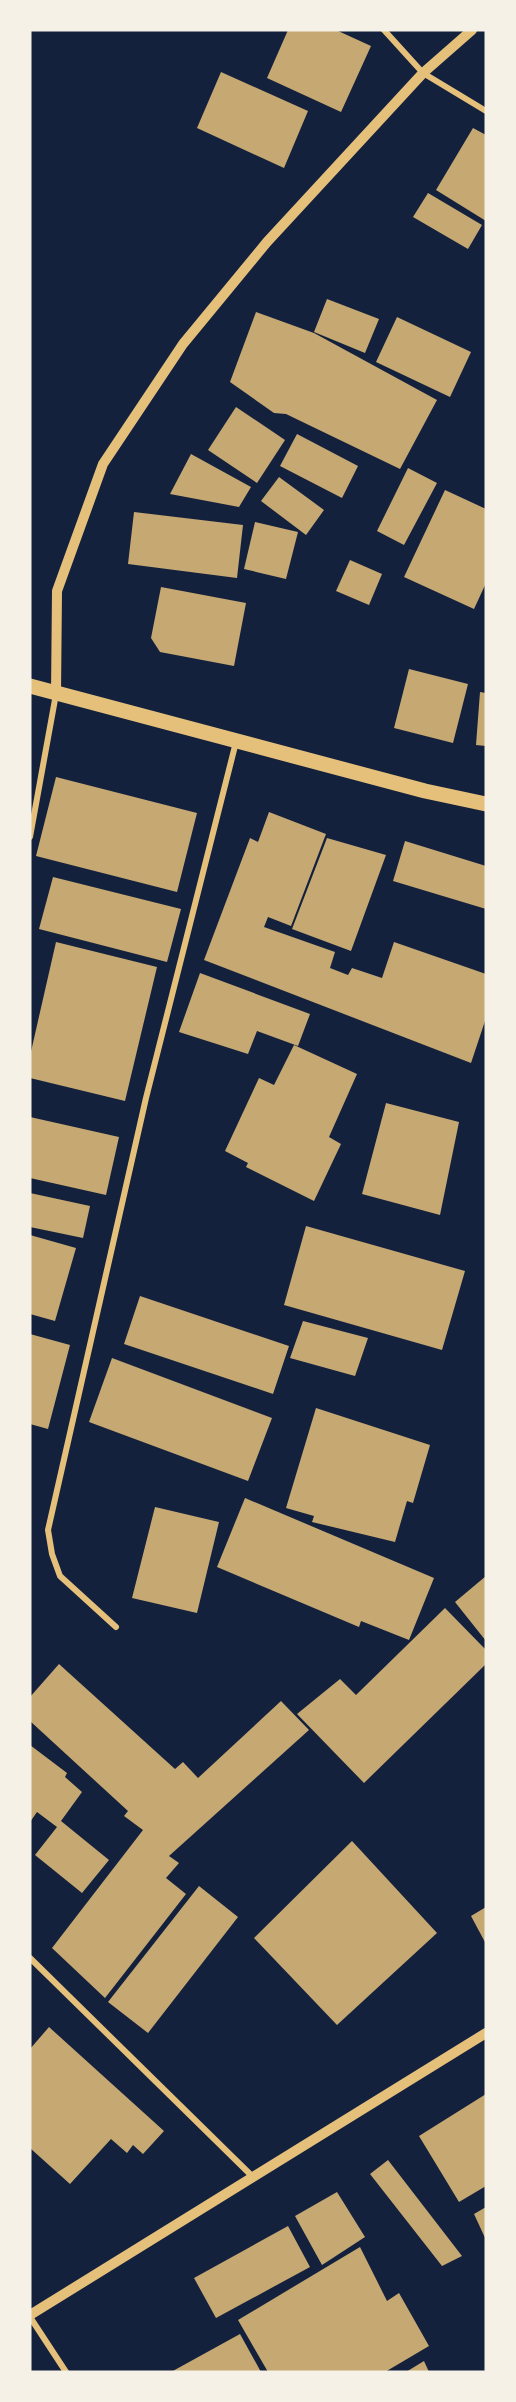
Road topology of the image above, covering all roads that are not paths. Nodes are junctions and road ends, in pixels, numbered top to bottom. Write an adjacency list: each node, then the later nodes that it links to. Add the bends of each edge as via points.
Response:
1 (384, 30): 3 (street)
2 (472, 30): 3 (street)
3 (423, 73): 4 (street); 6 (street, via 267,242 183,344 103,464 57,591)
4 (486, 111)
5 (30, 686): 6 (main road)
6 (56, 693): 7 (main road); 9 (street)
7 (236, 742): 8 (main road); 10 (street, via 146,1098 48,1530 60,1576)
8 (486, 804)
9 (30, 837)
10 (116, 1627)
11 (30, 1958): 13 (street)
12 (486, 2033): 13 (street)
13 (253, 2177): 14 (street)
14 (30, 2316): 15 (street)
15 (66, 2372)

